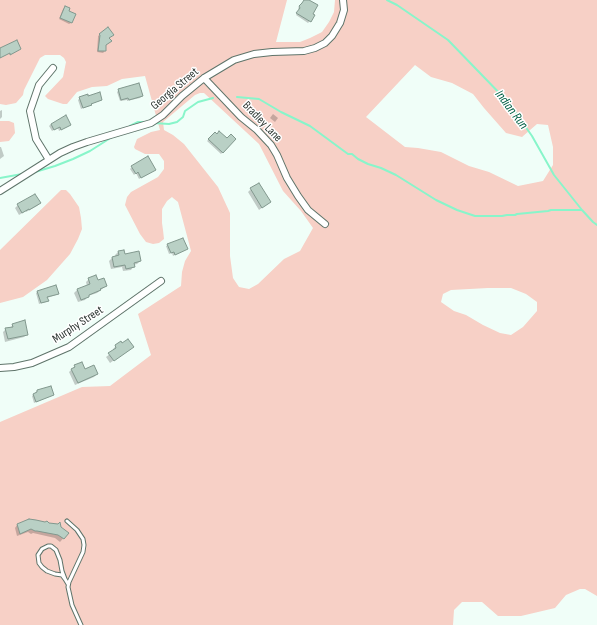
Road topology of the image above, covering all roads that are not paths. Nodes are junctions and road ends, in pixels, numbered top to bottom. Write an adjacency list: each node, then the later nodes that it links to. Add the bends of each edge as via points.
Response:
1 (343, 0): 3 (street, Georgia Street, via 344,10 340,23 325,43 304,51 254,54 234,60)
2 (53, 68): 4 (street, via 39,84 30,111 36,139)
3 (204, 78): 4 (street, Georgia Street, via 151,123 80,144); 6 (street, Bradley Lane, via 271,145 287,178 308,210)
4 (49, 160): 5 (street, Georgia Street)
5 (0, 191)
6 (325, 224)
7 (160, 281): 8 (street, Murphy Street, via 69,347 32,363)
8 (0, 368)
9 (67, 521): 11 (lane, via 77,530 84,545)
10 (65, 579): 10 (lane, via 56,550 51,546 42,549 38,555 42,567); 11 (lane)
11 (68, 584): 12 (lane, via 72,605)
12 (81, 625)

